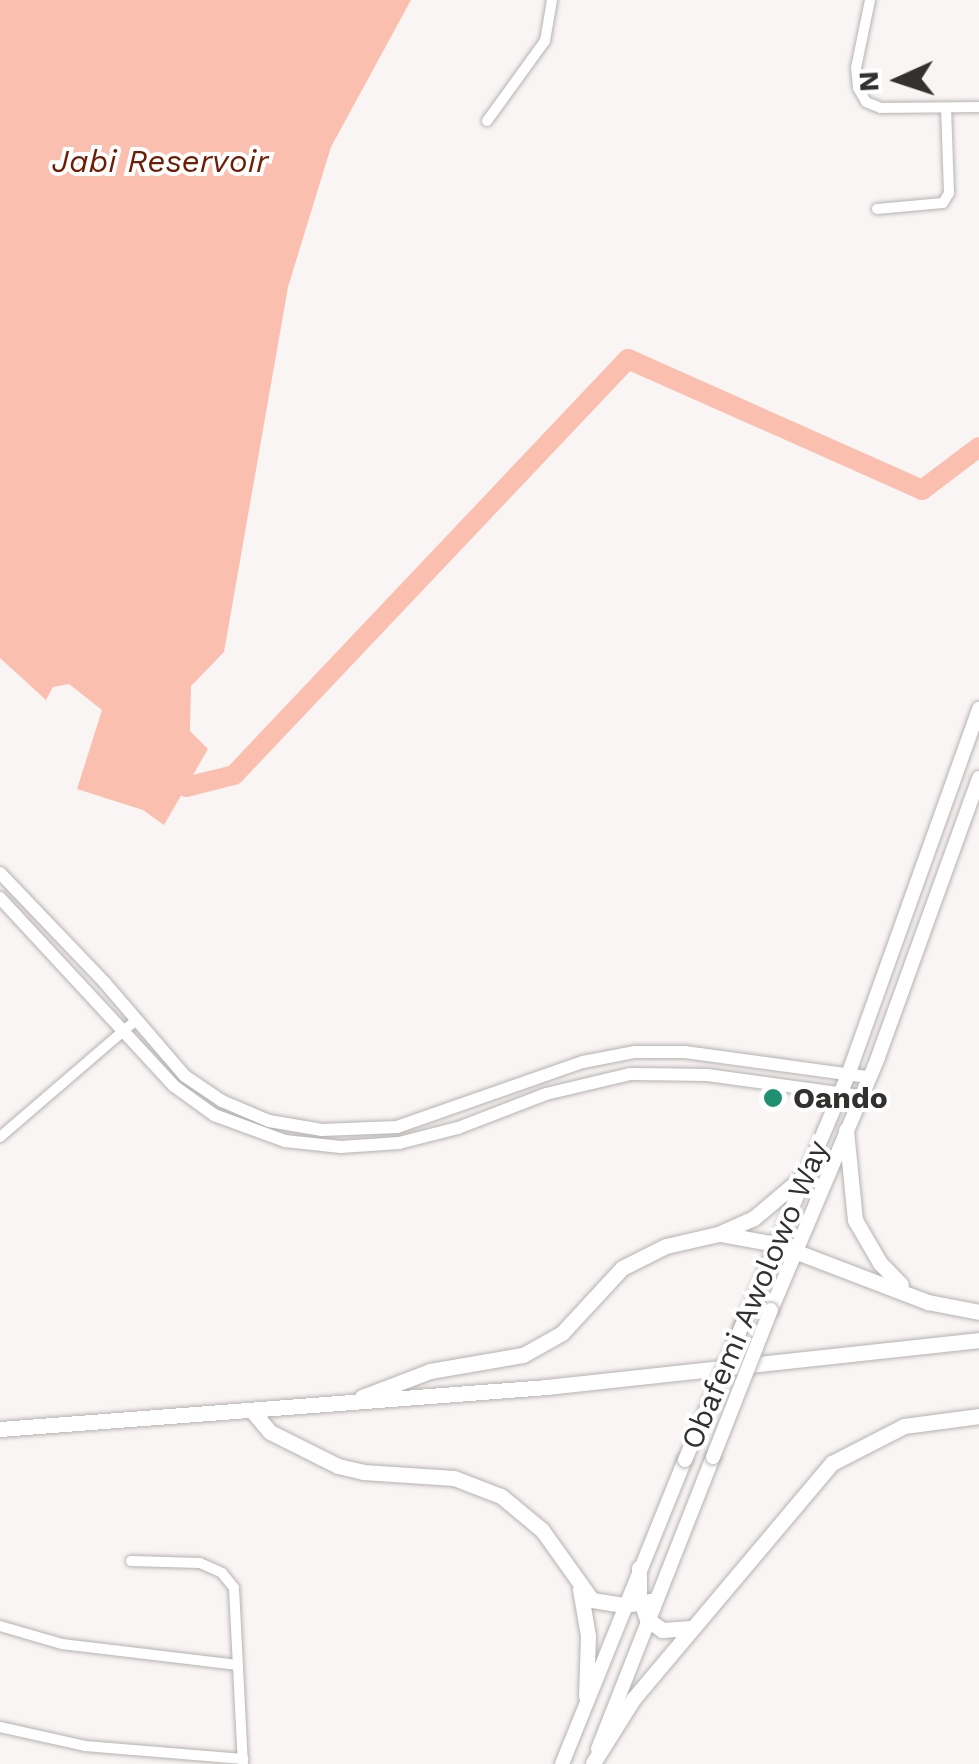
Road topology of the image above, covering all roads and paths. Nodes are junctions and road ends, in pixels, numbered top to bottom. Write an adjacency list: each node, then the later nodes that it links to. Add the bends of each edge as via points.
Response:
1 (552, 0): 5 (street, via 545,41)
2 (870, 0): 4 (street, via 856,68 866,102)
3 (979, 107): 4 (street)
4 (946, 108): 6 (street, via 950,192 943,203)
5 (488, 121)
6 (877, 209)
7 (979, 709): 8 (main road, Obafemi Awolowo Way)
8 (956, 775): 9 (street); 14 (main road, Obafemi Awolowo Way)
9 (979, 781): 15 (main road, Obafemi Awolowo Way)
10 (0, 874): 12 (street)
11 (0, 898): 13 (street)
12 (135, 1021): 13 (street); 14 (street, via 185,1076 222,1101 268,1121 322,1130 397,1126 582,1062 636,1052 685,1052)
13 (123, 1031): 16 (street, via 205,1109 262,1135 312,1144 368,1147 428,1137 546,1094 630,1074 707,1075); 19 (street)
14 (848, 1076): 15 (street); 16 (main road, Obafemi Awolowo Way)
15 (868, 1077): 17 (main road, Obafemi Awolowo Way)
16 (840, 1095): 17 (street); 20 (main road, Obafemi Awolowo Way)
17 (860, 1096): 18 (main road, Obafemi Awolowo Way)
18 (846, 1130): 23 (main road, Obafemi Awolowo Way); 24 (main road, via 855,1220 880,1263)
19 (0, 1138)
20 (806, 1174): 21 (main road, via 772,1206); 22 (main road, Obafemi Awolowo Way)
21 (718, 1234): 22 (main road); 27 (main road, via 643,1255 622,1268 562,1333 523,1354 430,1371)
22 (776, 1244): 23 (main road); 32 (main road, Obafemi Awolowo Way, bridge)
23 (796, 1251): 24 (main road); 34 (main road, Obafemi Awolowo Way, bridge, via 713,1457)
24 (911, 1295): 25 (main road)
25 (979, 1312)
26 (979, 1340): 27 (main road)
27 (354, 1402): 28 (main road)
28 (254, 1413): 30 (main road); 33 (main road, via 270,1432 338,1466 454,1478 502,1496 542,1530)
29 (979, 1416): 37 (main road, via 904,1426 832,1463)
30 (0, 1429)
31 (131, 1562): 38 (street, via 200,1563 222,1573 234,1588)
32 (640, 1568): 34 (main road)
33 (580, 1589): 34 (main road, via 592,1600); 39 (main road, via 588,1636)
34 (640, 1603): 35 (main road); 39 (main road, Obafemi Awolowo Way)
35 (646, 1619): 37 (main road, via 662,1630); 43 (main road)
36 (0, 1626): 38 (street, via 62,1644)
37 (691, 1628): 43 (main road, via 622,1714)
38 (238, 1665): 41 (street)
39 (586, 1696): 42 (main road, Obafemi Awolowo Way)
40 (0, 1727): 41 (street, via 85,1746)
41 (243, 1761)
42 (562, 1764)
43 (593, 1764): 44 (street)
44 (610, 1764)

